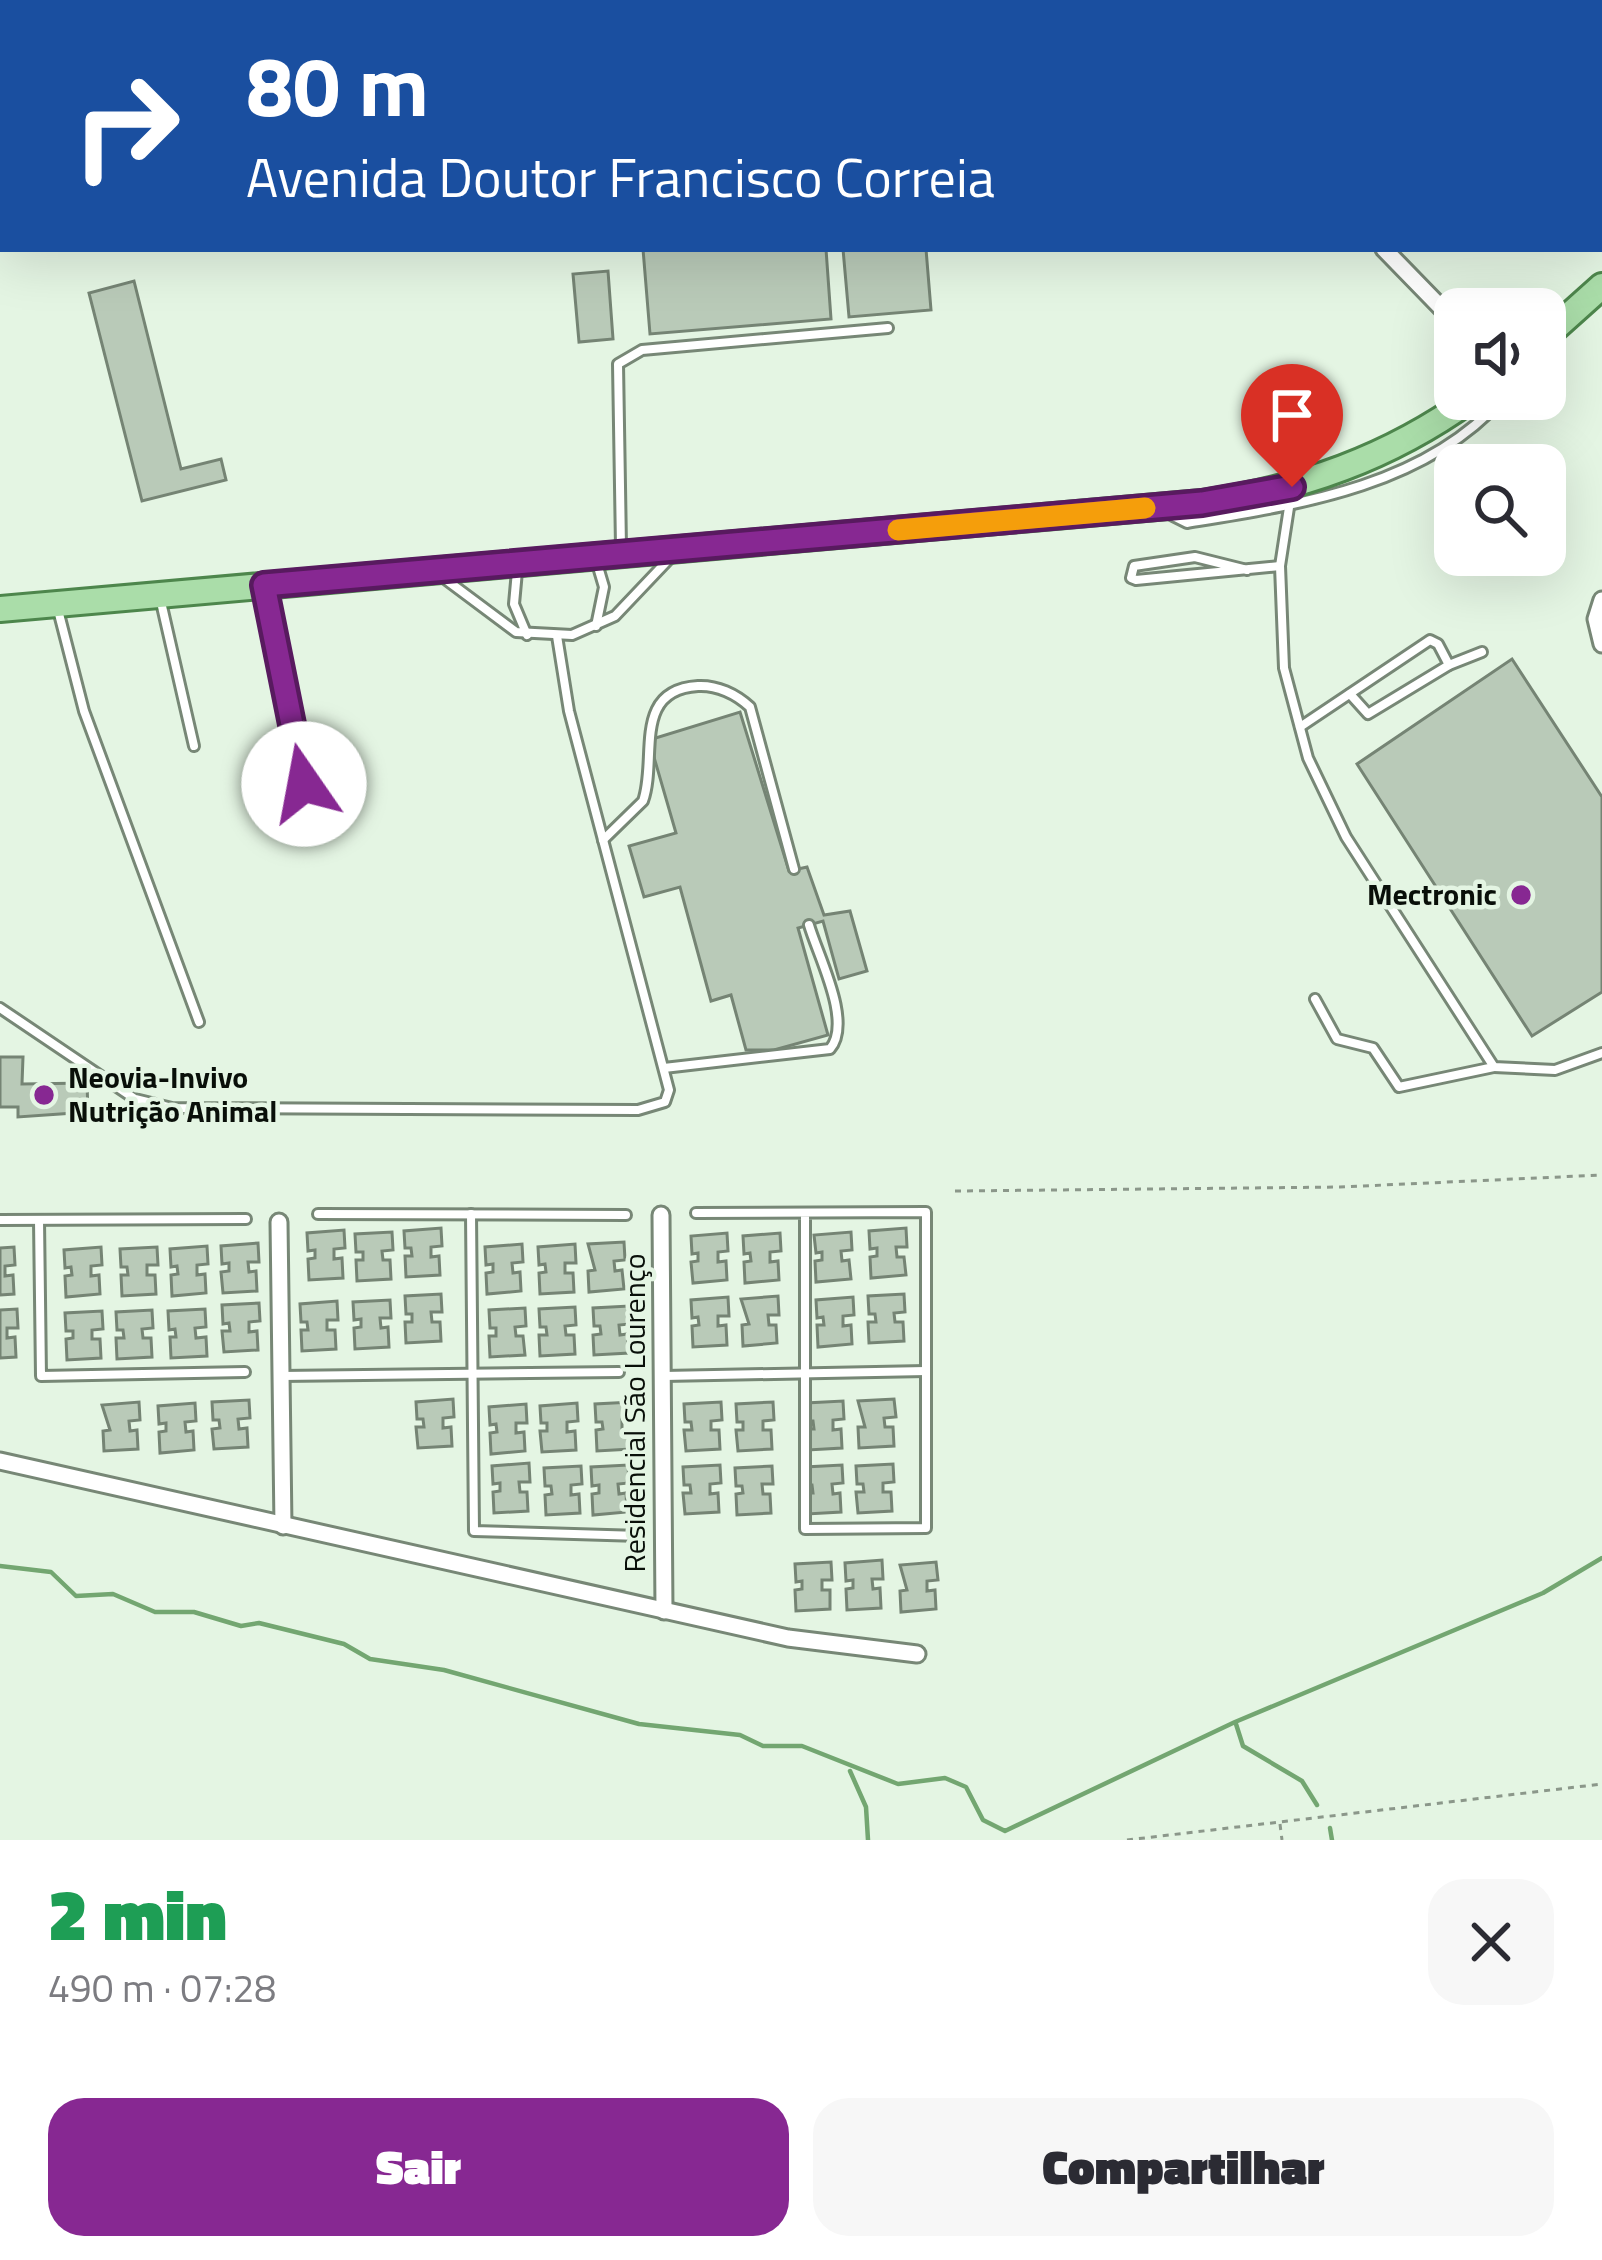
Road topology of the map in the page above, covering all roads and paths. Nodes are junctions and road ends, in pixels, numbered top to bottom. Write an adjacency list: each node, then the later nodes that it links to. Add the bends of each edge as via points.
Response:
1 (1387, 252): 3 (street)
2 (1602, 286): 4 (main road)
3 (1434, 300)
4 (1566, 318)
5 (889, 328): 10 (lane, via 623,357)
6 (1439, 420): 8 (main road)
7 (1473, 420): 8 (lane, via 1410,465 1344,492)
8 (1291, 496): 9 (main road); 13 (lane)
9 (677, 550): 10 (main road); 21 (lane)
10 (621, 555): 11 (main road)
11 (594, 557): 12 (main road); 21 (lane, via 604,587)
12 (520, 564): 15 (main road); 22 (lane, via 514,604)
13 (1280, 566): 14 (lane); 28 (lane, via 1284,668)
14 (1247, 570): 14 (lane, via 1136,580 1131,578 1134,566 1195,557)
15 (435, 572): 16 (main road); 22 (lane)
16 (264, 585): 17 (main road); 30 (lane)
17 (159, 595): 19 (main road); 29 (lane)
18 (1602, 600): 24 (street)
19 (57, 604): 20 (main road); 36 (lane, via 84,711)
20 (0, 609)
21 (596, 628): 23 (lane)
22 (527, 635): 23 (lane)
23 (557, 636): 31 (lane)
24 (1602, 644)
25 (1481, 652): 26 (lane)
26 (1448, 665): 27 (lane, via 1368,714); 27 (lane, via 1430,640)
27 (1350, 694): 28 (lane)
28 (1300, 727): 38 (lane, via 1346,837)
29 (194, 746)
30 (313, 823)
31 (603, 840): 32 (lane, via 643,801 649,723 662,700 705,685 750,707); 39 (lane)
32 (794, 869)
33 (808, 926): 39 (lane, via 839,1023 836,1044)
34 (1315, 999): 38 (lane, via 1337,1039 1373,1048 1399,1087)
35 (0, 1008): 39 (lane, via 135,1099 172,1108 638,1110 669,1097)
36 (199, 1022)
37 (1602, 1053): 38 (lane, via 1555,1070)
38 (1493, 1067)
39 (664, 1068)
40 (1602, 1174): 41 (path, via 1340,1187)
41 (955, 1191)
42 (696, 1213): 43 (lane)
43 (805, 1213): 52 (lane, via 926,1212); 55 (lane)
44 (318, 1214): 45 (lane)
45 (471, 1214): 46 (lane); 56 (lane)
46 (626, 1215)
47 (661, 1215): 58 (street, Residencial São Lourenço)
48 (246, 1219): 50 (lane)
49 (0, 1220): 50 (lane)
50 (39, 1220): 53 (lane, via 41,1376)
51 (279, 1222): 57 (street)
52 (926, 1371): 55 (lane); 55 (lane, via 926,1528 805,1528)
53 (245, 1372)
54 (620, 1372): 56 (lane)
55 (805, 1373): 58 (lane)
56 (472, 1374): 57 (lane); 61 (lane, via 474,1532)
57 (281, 1376): 60 (street)
58 (662, 1376): 62 (street, Residencial São Lourenço)
59 (0, 1461): 60 (street, Residencial São Lourenço)
60 (283, 1526): 62 (street, Residencial São Lourenço)
61 (640, 1535)
62 (664, 1611): 63 (street, Residencial São Lourenço)
63 (917, 1654)
64 (1602, 1784): 65 (path)
65 (1280, 1822): 66 (path); 67 (path)
66 (1127, 1840)
67 (1282, 1840)

